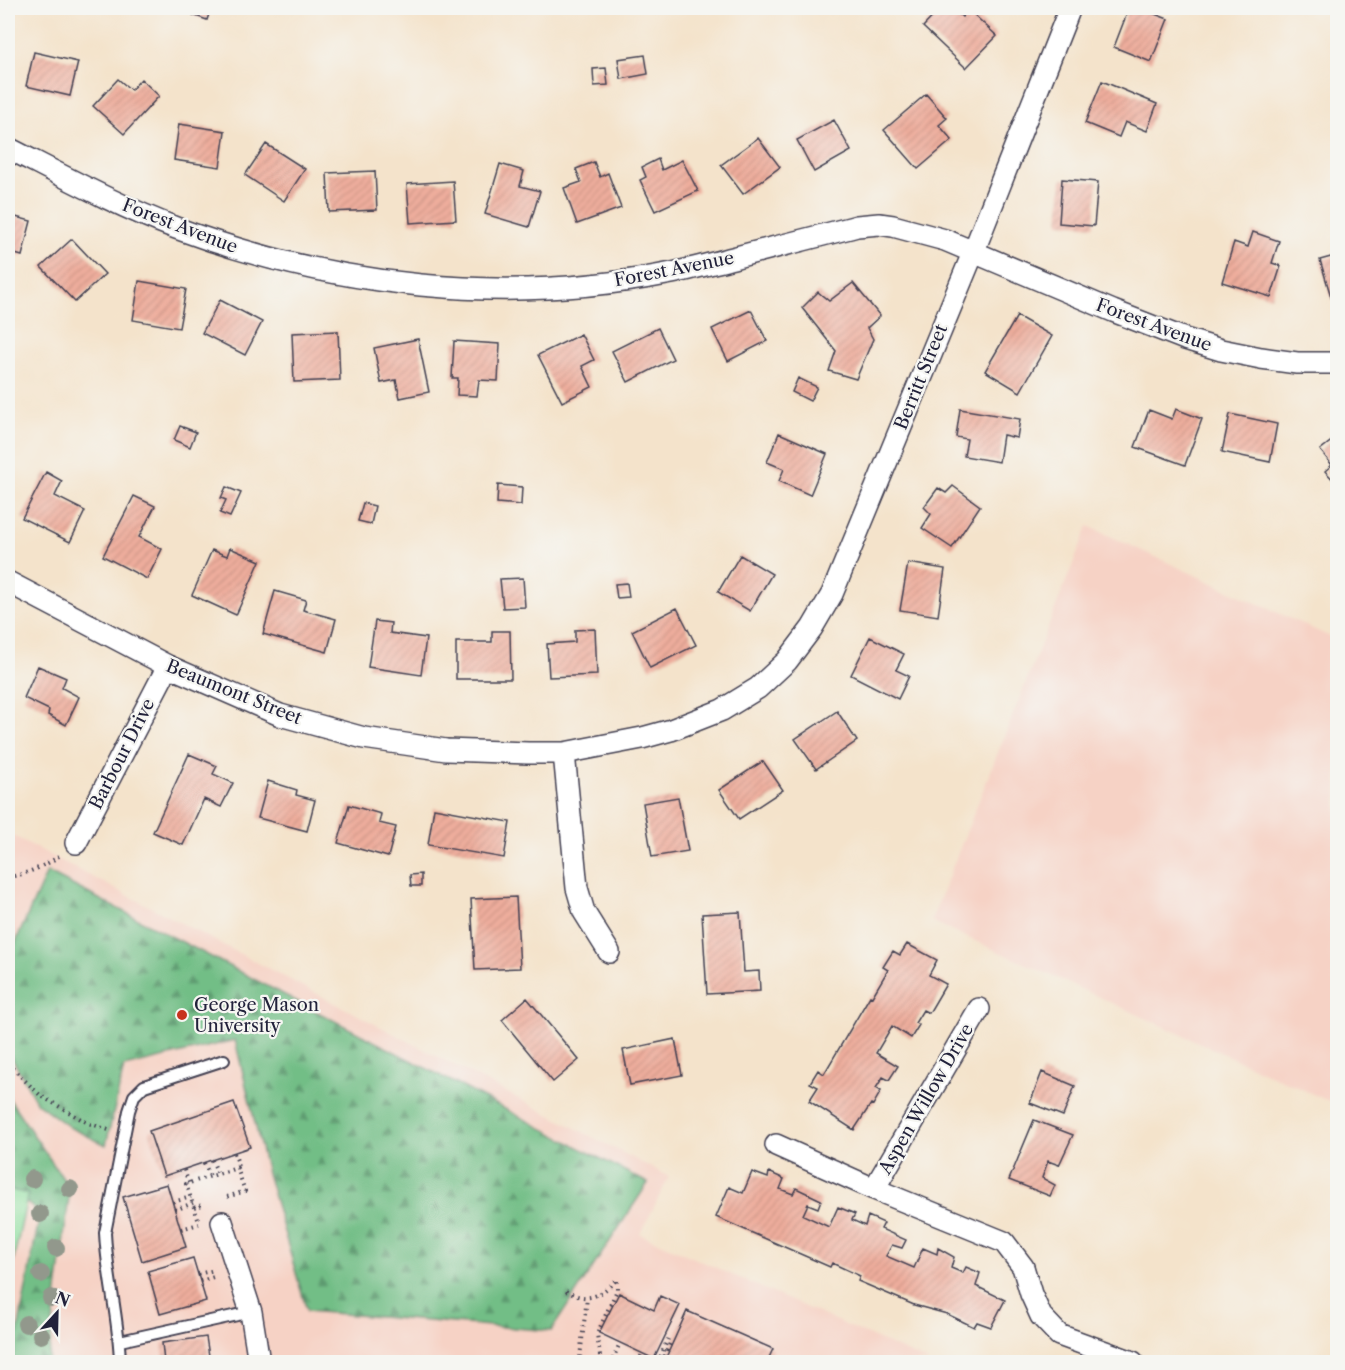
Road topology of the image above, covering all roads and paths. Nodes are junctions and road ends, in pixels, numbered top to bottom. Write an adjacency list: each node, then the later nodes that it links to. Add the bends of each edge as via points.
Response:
1 (1070, 8): 3 (street, Berritt Street)
2 (8, 148): 3 (street, Forest Avenue, via 129,208 218,243 274,261 399,284 510,290 584,286 672,273 857,226 879,224 945,240)
3 (973, 253): 4 (street, Forest Avenue, via 1113,311 1221,350 1297,363); 7 (street, Berritt Street, via 832,594 813,628 787,661 758,688)
4 (1338, 363)
5 (8, 582): 6 (street, Beaumont Street)
6 (168, 666): 8 (street, Beaumont Street, via 280,715 364,738 446,750); 9 (street, Barbour Drive)
7 (722, 710): 8 (street, Beaumont Street, via 642,738)
8 (564, 753): 11 (street, via 577,888 584,912)
9 (76, 843): 10 (path, via 50,862)
10 (8, 877)
11 (609, 952)
12 (979, 1009): 25 (street, Aspen Willow Drive)
13 (224, 1060): 15 (lane, via 144,1086 134,1096)
14 (8, 1064): 15 (path, via 41,1096 88,1123)
15 (124, 1135): 41 (lane, via 105,1233)
16 (776, 1144): 25 (street, Aspen Willow Drive)
17 (234, 1152): 20 (path)
18 (212, 1160): 22 (path)
19 (204, 1163): 23 (path)
20 (237, 1168)
21 (184, 1170): 24 (path)
22 (218, 1174)
23 (210, 1176)
24 (189, 1183)
25 (874, 1189): 53 (street, Aspen Willow Drive, via 1004,1242 1023,1267 1041,1316 1059,1335)
26 (191, 1197): 27 (path)
27 (172, 1202)
28 (193, 1203): 29 (path)
29 (175, 1210)
30 (222, 1222): 39 (street)
31 (200, 1223): 32 (path)
32 (181, 1229)
33 (216, 1270): 34 (path)
34 (198, 1274)
35 (218, 1276): 36 (path)
36 (200, 1281)
37 (566, 1291): 38 (path)
38 (588, 1298): 45 (path, via 602,1293 617,1280 617,1290 597,1334); 46 (path)
39 (251, 1312): 41 (lane); 50 (street)
40 (669, 1340): 52 (path)
41 (120, 1341): 49 (lane)
42 (620, 1343): 48 (path)
43 (642, 1354): 51 (path)
44 (228, 1356): 47 (path)
45 (600, 1356)
46 (580, 1357)
47 (209, 1359)
48 (613, 1359)
49 (120, 1362)
50 (258, 1362)
51 (638, 1362)
52 (660, 1362)
53 (1133, 1362)

